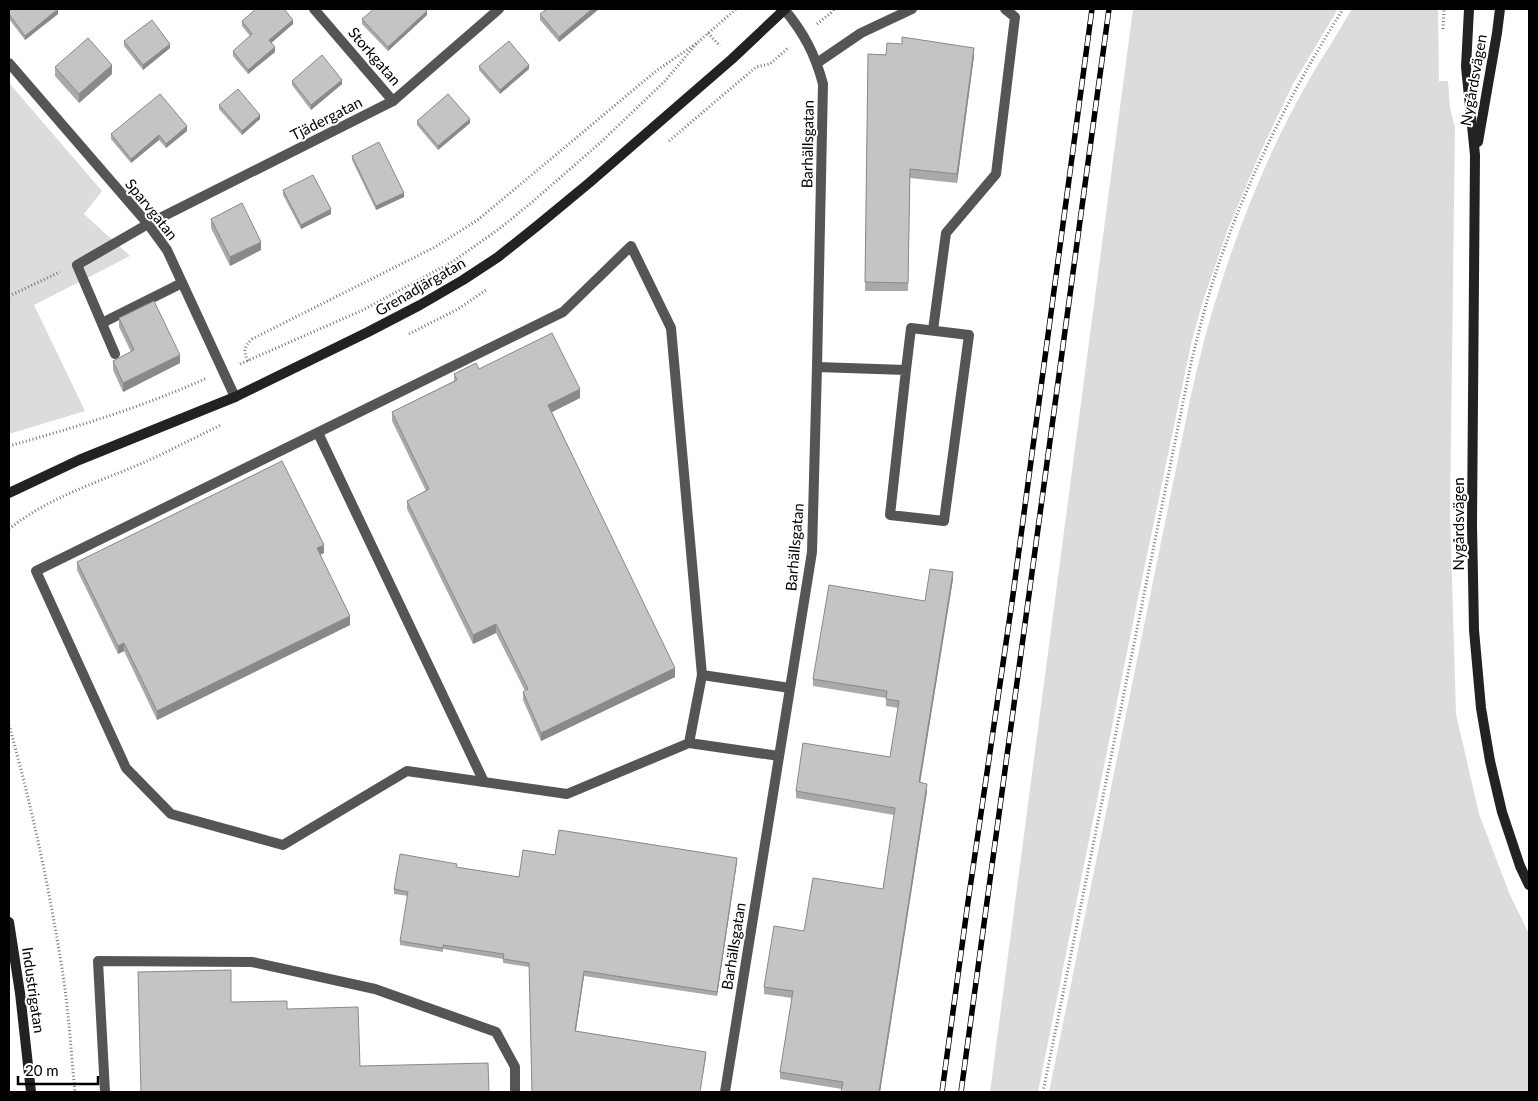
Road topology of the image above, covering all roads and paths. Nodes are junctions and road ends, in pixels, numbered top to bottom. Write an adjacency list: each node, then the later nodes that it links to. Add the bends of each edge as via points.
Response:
1 (314, 9): 15 (street, Storkgatan)
2 (499, 9): 15 (street, Tjädergatan)
3 (736, 9): 12 (path)
4 (784, 9): 14 (street, Barhällsgatan, via 804,34); 28 (street, Grenadjärgatan, via 732,59 589,183 498,257 420,305)
5 (912, 9): 14 (street, via 861,32)
6 (1005, 9): 22 (street, via 1015,17 996,174 946,233)
7 (1343, 9): 47 (path, via 1271,138 1230,233 1202,318)
8 (1444, 9): 11 (path)
9 (1469, 9): 16 (street, Nygårdsvägen, via 1466,67)
10 (1500, 9): 16 (street, Nygårdsvägen)
11 (1443, 29)
12 (697, 43): 24 (path, via 664,81 600,143 531,203 460,256 363,310); 24 (path, via 656,71 479,219 435,247 252,339 245,346)
13 (9, 63): 17 (street, Sparvgatan)
14 (817, 63): 25 (street, Barhällsgatan, via 823,84)
15 (393, 100): 17 (street, Tjädergatan)
16 (1475, 156): 40 (street, Nygårdsvägen, via 1474,630 1481,708 1490,761 1502,812)
17 (148, 224): 18 (street, Tjädergatan); 19 (street, Sparvgatan, via 167,250)
18 (77, 265): 20 (path); 21 (street)
19 (182, 283): 21 (street); 27 (street, Sparvgatan)
20 (9, 296)
21 (102, 323): 23 (street)
22 (933, 330): 26 (street, via 910,328); 26 (street, via 969,335 944,521 890,515)
23 (115, 354)
24 (248, 361): 27 (path)
25 (818, 367): 26 (street); 33 (street, Barhällsgatan, via 812,552)
26 (906, 370)
27 (223, 371): 28 (street, Sparvgatan); 30 (path, via 138,407)
28 (235, 397): 31 (street, Grenadjärgatan, via 79,460)
29 (318, 434): 32 (street, via 564,312 631,246 671,328); 39 (street); 39 (street, via 36,571 126,768 171,814 283,845 407,771)
30 (9, 446)
31 (9, 493)
32 (702, 675): 33 (street); 36 (street)
33 (790, 688): 38 (street, Barhällsgatan)
34 (9, 725): 37 (path)
35 (9, 740): 37 (path)
36 (689, 743): 38 (street); 39 (street, via 567,794)
37 (14, 744): 43 (path, via 63,975)
38 (778, 756): 46 (street, Barhällsgatan)
39 (484, 782)
40 (1529, 885)
41 (9, 922): 42 (street, Industrigatan)
42 (31, 1092)
43 (75, 1092)
44 (105, 1092): 45 (street, via 98,961 252,962 375,989 496,1032 515,1067)
45 (515, 1092)
46 (725, 1092)
47 (1043, 1092)

